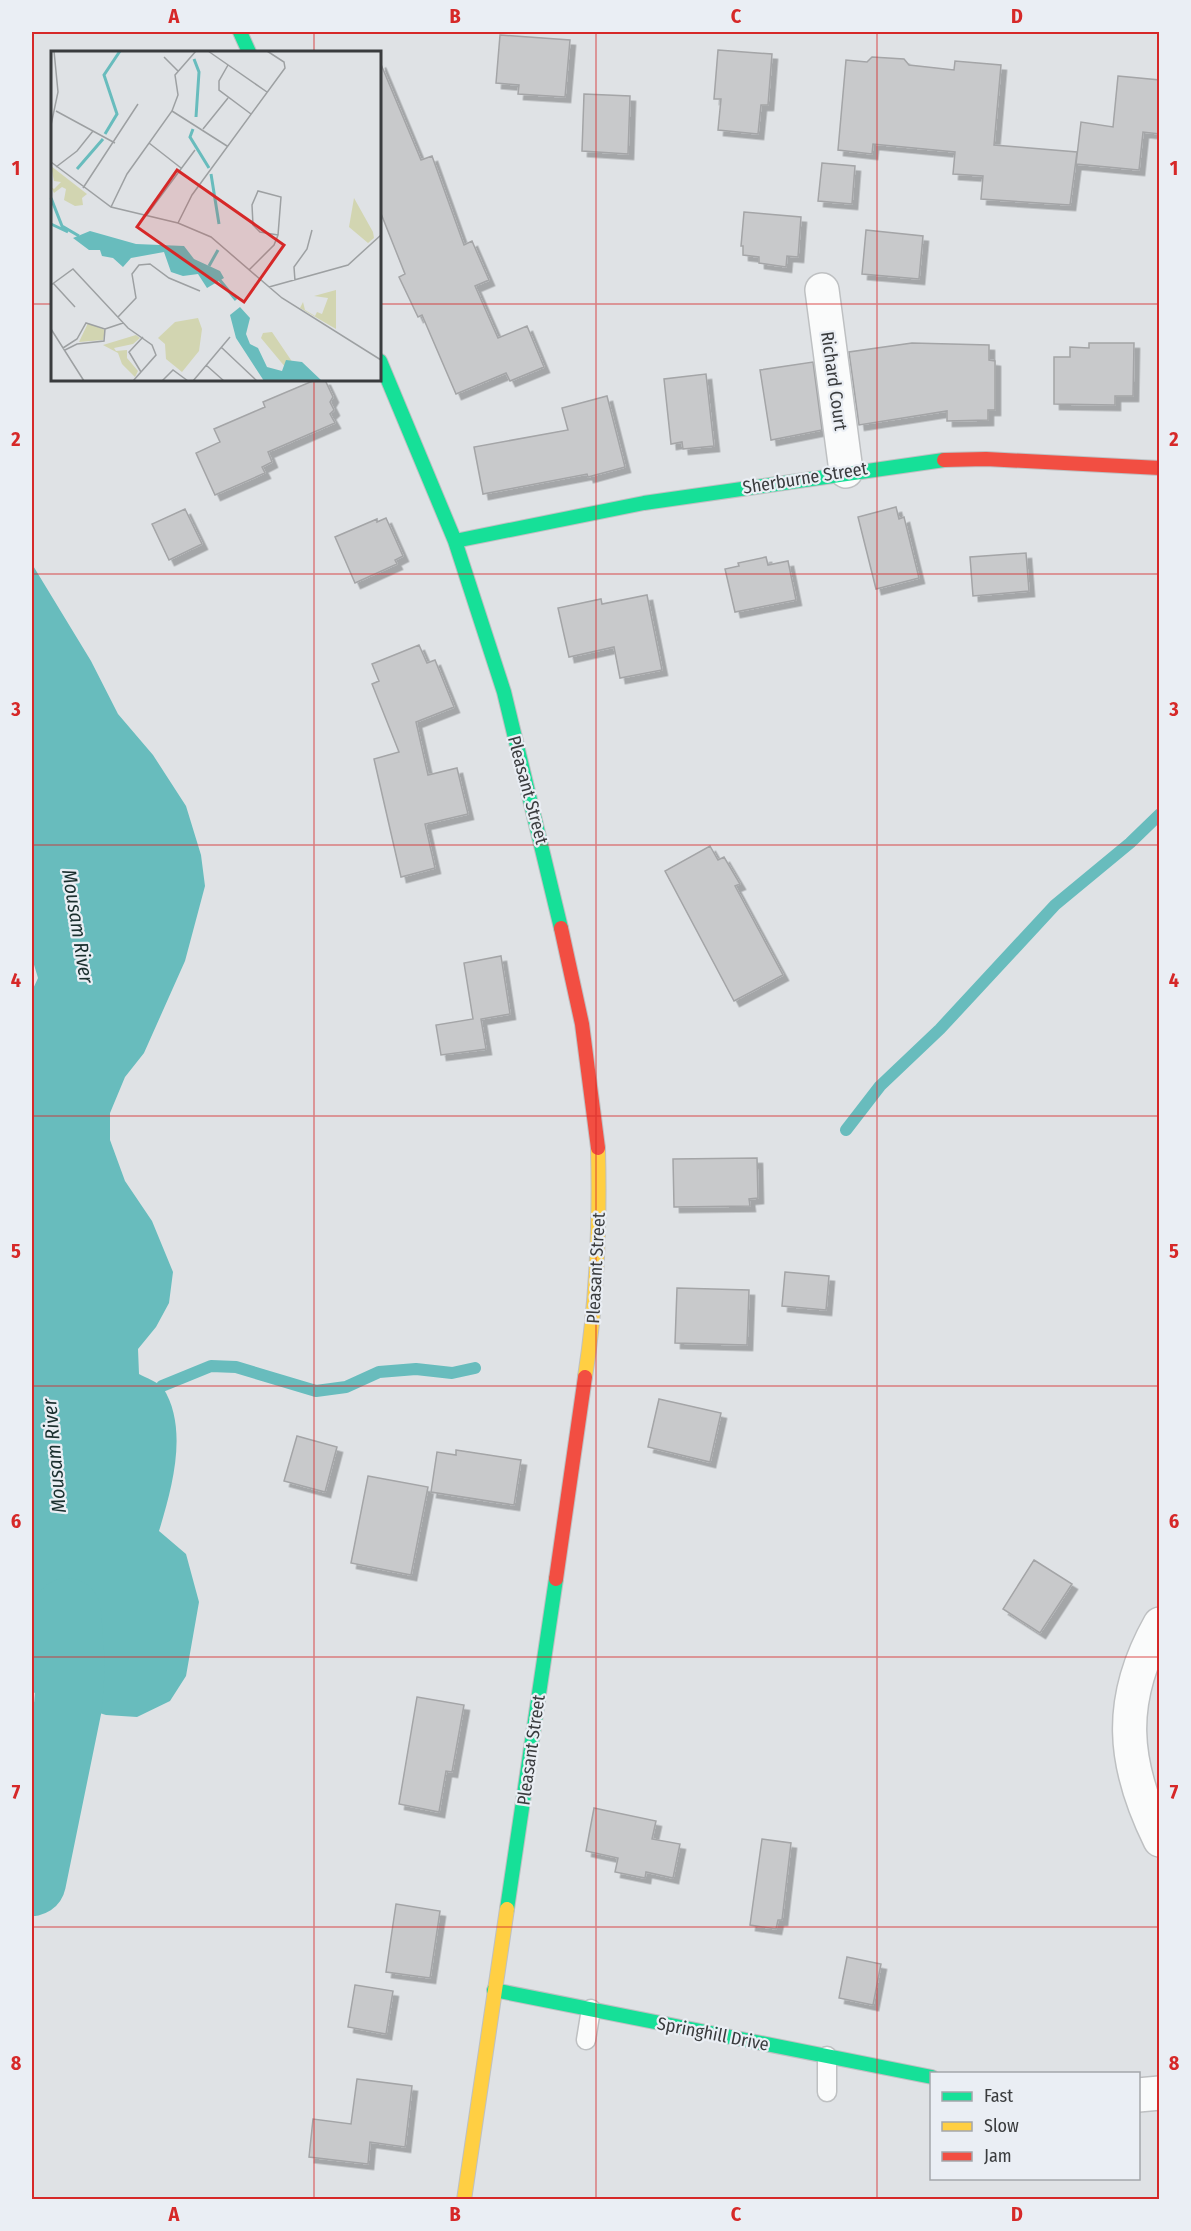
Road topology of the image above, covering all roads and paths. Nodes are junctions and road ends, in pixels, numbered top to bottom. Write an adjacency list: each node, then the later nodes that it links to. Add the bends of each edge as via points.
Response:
1 (240, 32): 2 (main road)
2 (249, 51)
3 (822, 290): 6 (street, Richard Court)
4 (381, 363): 7 (main road, Pleasant Street)
5 (1160, 468): 6 (main road, Sherburne Street, via 986,459 926,461)
6 (846, 471): 7 (main road, Sherburne Street, via 581,514)
7 (455, 541): 10 (main road, Pleasant Street, via 504,692 551,880 592,1085 600,1212 592,1333 576,1457)
8 (1160, 1624): 9 (street, via 1149,1642 1134,1690 1128,1739 1137,1787)
9 (1160, 1840)
10 (494, 1990): 11 (main road, Springhill Drive); 18 (main road, Pleasant Street)
11 (591, 2009): 12 (lane); 13 (main road, Springhill Drive)
12 (586, 2040)
13 (827, 2056): 14 (main road, Springhill Drive); 15 (lane)
14 (930, 2077)
15 (827, 2092)
16 (1160, 2093): 17 (street)
17 (1140, 2095)
18 (464, 2199)

